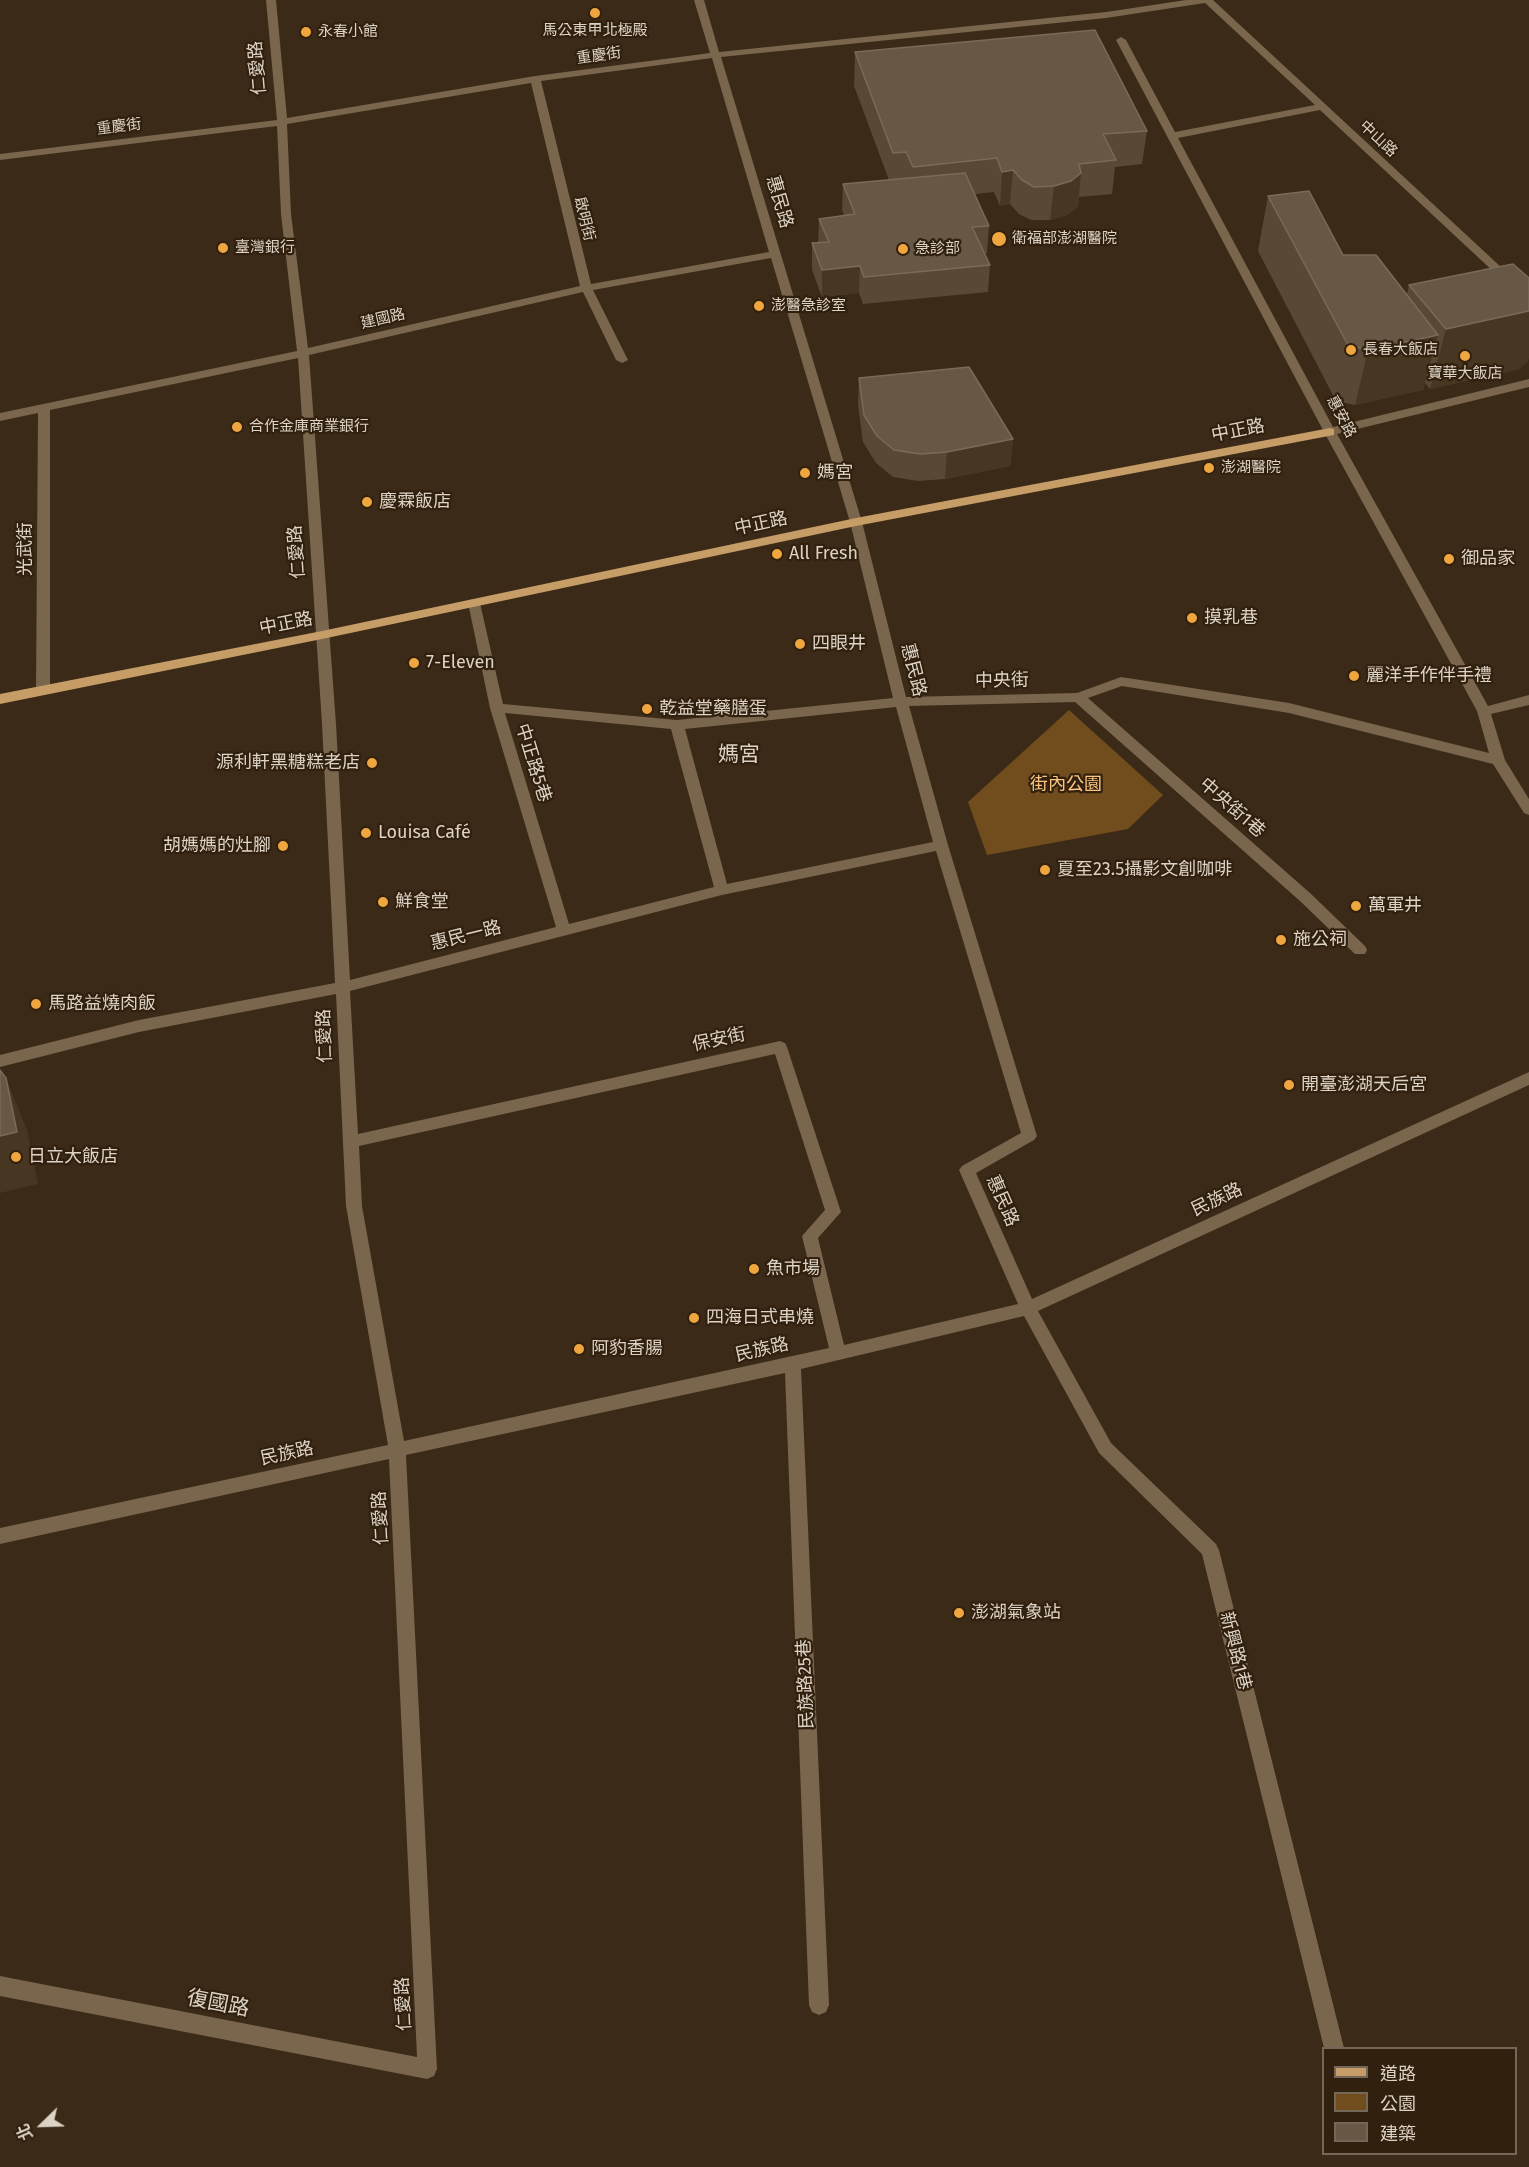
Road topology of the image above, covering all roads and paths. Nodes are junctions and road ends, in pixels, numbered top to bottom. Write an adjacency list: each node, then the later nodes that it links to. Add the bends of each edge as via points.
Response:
1 (271, 0): 8 (street, 仁愛路)
2 (699, 0): 5 (street, 惠民路)
3 (1206, 0): 5 (street, 重慶街, via 1106,15); 7 (street, 中山路)
4 (1121, 40): 9 (street, 惠安路)
5 (715, 55): 6 (street, 重慶街); 11 (street, 惠民路)
6 (535, 80): 8 (street, 重慶街); 12 (street, 啟明街)
7 (1322, 107): 9 (street); 13 (street, 中山路)
8 (282, 122): 10 (street, 重慶街); 14 (street, 仁愛路, via 286,214)
9 (1172, 136): 19 (street, 惠安路)
10 (0, 157)
11 (774, 254): 12 (street, 建國路); 20 (street, 惠民路)
12 (585, 288): 14 (street, 建國路); 15 (street, 啟明街)
13 (1529, 299)
14 (303, 353): 17 (street, 建國路); 22 (street, 仁愛路)
15 (622, 360)
16 (1529, 383): 19 (street, 中正路)
17 (44, 408): 18 (street, 建國路); 23 (street, 光武街)
18 (0, 417)
19 (1330, 432): 20 (main road, 中正路); 29 (street, 惠安路)
20 (856, 522): 21 (main road, 中正路); 27 (street, 惠民路)
21 (474, 603): 22 (main road, 中正路); 28 (street, 中正路5巷)
22 (322, 635): 23 (main road, 中正路); 37 (street, 仁愛路)
23 (43, 691): 25 (main road, 中正路)
24 (1078, 697): 27 (street, 中央街); 31 (street, 中央街, via 1121,681 1289,708); 36 (street, 中央街1巷)
25 (0, 699)
26 (1529, 700): 29 (street)
27 (901, 702): 30 (street, 中央街); 33 (street, 惠民路)
28 (497, 708): 30 (street, 中央街); 35 (street, 中正路5巷)
29 (1484, 711): 31 (street, 惠安路)
30 (677, 725): 34 (street)
31 (1498, 760): 32 (street, 惠安路)
32 (1529, 810)
33 (941, 845): 34 (street, 惠民一路); 41 (street, 惠民路, via 1029,1136 967,1170)
34 (722, 890): 35 (street, 惠民一路)
35 (564, 931): 37 (street, 惠民一路)
36 (1360, 950)
37 (343, 987): 38 (street, 惠民一路, via 139,1026); 40 (street, 仁愛路)
38 (0, 1061)
39 (1529, 1078): 41 (street, 民族路)
40 (349, 1142): 42 (street, 保安街, via 780,1047 833,1212 810,1236); 44 (street, 仁愛路, via 354,1206)
41 (1028, 1308): 42 (street, 民族路); 48 (street, 新興路1巷, via 1105,1448 1210,1550)
42 (838, 1352): 43 (street, 民族路)
43 (793, 1364): 44 (street, 民族路); 47 (street, 民族路25巷)
44 (397, 1450): 45 (street, 民族路); 49 (street, 仁愛路)
45 (0, 1536)
46 (0, 1986): 49 (street, 復國路)
47 (819, 2005)
48 (1334, 2047)
49 (427, 2069)

